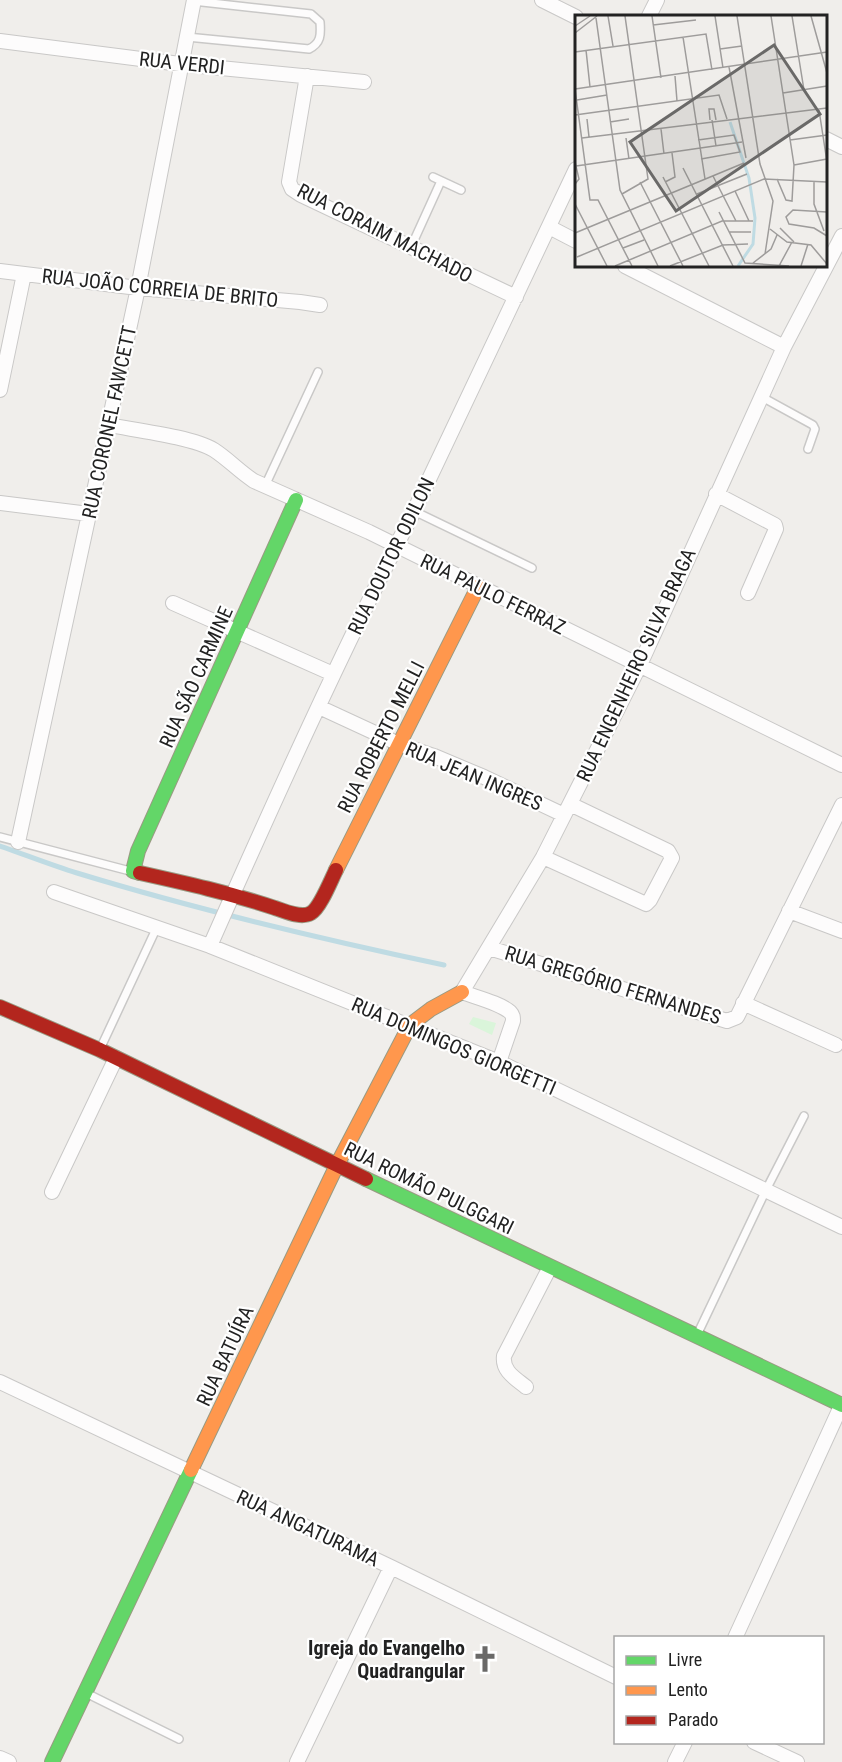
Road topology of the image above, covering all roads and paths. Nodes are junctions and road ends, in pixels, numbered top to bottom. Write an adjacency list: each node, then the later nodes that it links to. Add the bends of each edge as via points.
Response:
1 (542, 0): 5 (street)
2 (657, 0): 4 (street)
3 (194, 1): 6 (street, RUA CORONEL FAWCETT); 6 (lane, via 311,14 320,22 321,35 309,49)
4 (650, 15)
5 (575, 16)
6 (186, 36): 8 (street, RUA CORONEL FAWCETT)
7 (0, 41): 8 (street, RUA VERDI)
8 (180, 64): 9 (street, RUA VERDI); 26 (street, RUA CORONEL FAWCETT)
9 (307, 76): 10 (street, RUA VERDI); 20 (street, RUA CORAIM MACHADO, via 289,182 292,189)
10 (364, 82)
11 (827, 140): 12 (street)
12 (842, 147)
13 (575, 171): 17 (street, RUA DOUTOR ODILON)
14 (433, 177): 15 (lane)
15 (441, 181): 16 (lane); 20 (lane)
16 (461, 190)
17 (549, 227): 19 (street); 27 (street, RUA DOUTOR ODILON)
18 (842, 236): 21 (street, RUA ENGENHEIRO SILVA BRAGA)
19 (575, 240)
20 (411, 247): 27 (street, RUA CORAIM MACHADO)
21 (827, 264)
22 (627, 267): 29 (street)
23 (825, 267): 29 (street, RUA ENGENHEIRO SILVA BRAGA)
24 (0, 271): 25 (street, RUA JOÃO CORREIA DE BRITO)
25 (24, 274): 26 (street, RUA JOÃO CORREIA DE BRITO); 31 (street)
26 (138, 288): 28 (street, RUA JOÃO CORREIA DE BRITO); 33 (street, RUA CORONEL FAWCETT)
27 (516, 297): 39 (street, RUA DOUTOR ODILON)
28 (320, 305)
29 (783, 346): 32 (street, RUA ENGENHEIRO SILVA BRAGA)
30 (318, 372): 35 (lane)
31 (0, 390)
32 (760, 396): 34 (lane, via 813,425 815,433); 36 (street, RUA ENGENHEIRO SILVA BRAGA)
33 (109, 425): 35 (street, RUA PAULO FERRAZ, via 200,443); 40 (street, RUA CORONEL FAWCETT)
34 (808, 449)
35 (265, 486): 37 (street, RUA PAULO FERRAZ)
36 (716, 494): 44 (street, via 776,529); 47 (street, RUA ENGENHEIRO SILVA BRAGA)
37 (296, 500): 41 (street, RUA PAULO FERRAZ); 46 (street, RUA SÃO CARMINE)
38 (0, 502): 40 (street)
39 (414, 511): 41 (street, RUA DOUTOR ODILON); 42 (lane)
40 (89, 514): 55 (street, RUA CORONEL FAWCETT)
41 (395, 546): 43 (street, RUA PAULO FERRAZ); 48 (street, RUA DOUTOR ODILON)
42 (532, 568)
43 (478, 587): 47 (street, RUA PAULO FERRAZ); 50 (street, RUA ROBERTO MELLI)
44 (748, 593)
45 (173, 603): 46 (street)
46 (238, 631): 48 (street); 57 (street, RUA SÃO CARMINE)
47 (639, 667): 51 (street, RUA PAULO FERRAZ); 53 (street, RUA ENGENHEIRO SILVA BRAGA)
48 (333, 674): 49 (street, RUA DOUTOR ODILON)
49 (319, 707): 50 (street, RUA JEAN INGRES); 59 (street, RUA DOUTOR ODILON)
50 (399, 744): 53 (street, RUA JEAN INGRES); 59 (street, RUA ROBERTO MELLI, via 312,913 291,913)
51 (842, 765)
52 (842, 805): 60 (street)
53 (567, 810): 56 (street, RUA ENGENHEIRO SILVA BRAGA); 56 (street, RUA JEAN INGRES, via 668,851 672,858 646,904)
54 (0, 837): 55 (lane)
55 (18, 842): 57 (lane)
56 (543, 857): 64 (street, RUA ENGENHEIRO SILVA BRAGA)
57 (132, 871): 59 (street)
58 (54, 892): 61 (street, RUA DOMINGOS GIORGETTI)
59 (231, 898): 63 (street, RUA DOUTOR ODILON)
60 (789, 911): 62 (street); 66 (street)
61 (157, 927): 63 (street, RUA DOMINGOS GIORGETTI); 70 (lane)
62 (842, 931)
63 (210, 946): 68 (street, RUA DOMINGOS GIORGETTI)
64 (489, 948): 65 (street, RUA ENGENHEIRO SILVA BRAGA); 66 (street, RUA GREGÓRIO FERNANDES, via 727,1021 737,1017)
65 (462, 992): 68 (street, RUA BATUÍRA); 72 (street, via 511,1012 513,1021)
66 (743, 1004): 69 (street)
67 (0, 1007): 70 (street, RUA ROMÃO PULGGARI)
68 (410, 1025): 72 (street, RUA DOMINGOS GIORGETTI); 74 (street, RUA BATUÍRA)
69 (836, 1045)
70 (100, 1050): 71 (street, RUA ROMÃO PULGGARI)
71 (116, 1058): 74 (street, RUA ROMÃO PULGGARI); 76 (street)
72 (499, 1062): 75 (street, RUA DOMINGOS GIORGETTI)
73 (804, 1116): 75 (lane)
74 (337, 1165): 78 (street, RUA ROMÃO PULGGARI); 83 (street, RUA BATUÍRA)
75 (766, 1190): 77 (street, RUA DOMINGOS GIORGETTI); 79 (lane)
76 (52, 1192)
77 (842, 1227)
78 (550, 1267): 79 (street, RUA ROMÃO PULGGARI); 81 (street, via 504,1356 505,1368)
79 (697, 1336): 82 (street, RUA ROMÃO PULGGARI)
80 (0, 1382): 83 (street, RUA ANGATURAMA)
81 (526, 1387)
82 (842, 1404): 85 (street)
83 (191, 1474): 84 (street, RUA ANGATURAMA); 87 (street, RUA BATUÍRA)
84 (391, 1567): 86 (street, RUA ANGATURAMA); 94 (street)
85 (736, 1636)
86 (614, 1677)
87 (85, 1693): 88 (lane); 93 (street, RUA BATUÍRA)
88 (179, 1739)
89 (684, 1744): 95 (street)
90 (756, 1744): 96 (street)
91 (0, 1758): 92 (street)
92 (9, 1762)
93 (52, 1762)
94 (297, 1762)
95 (675, 1762)
96 (796, 1762)

